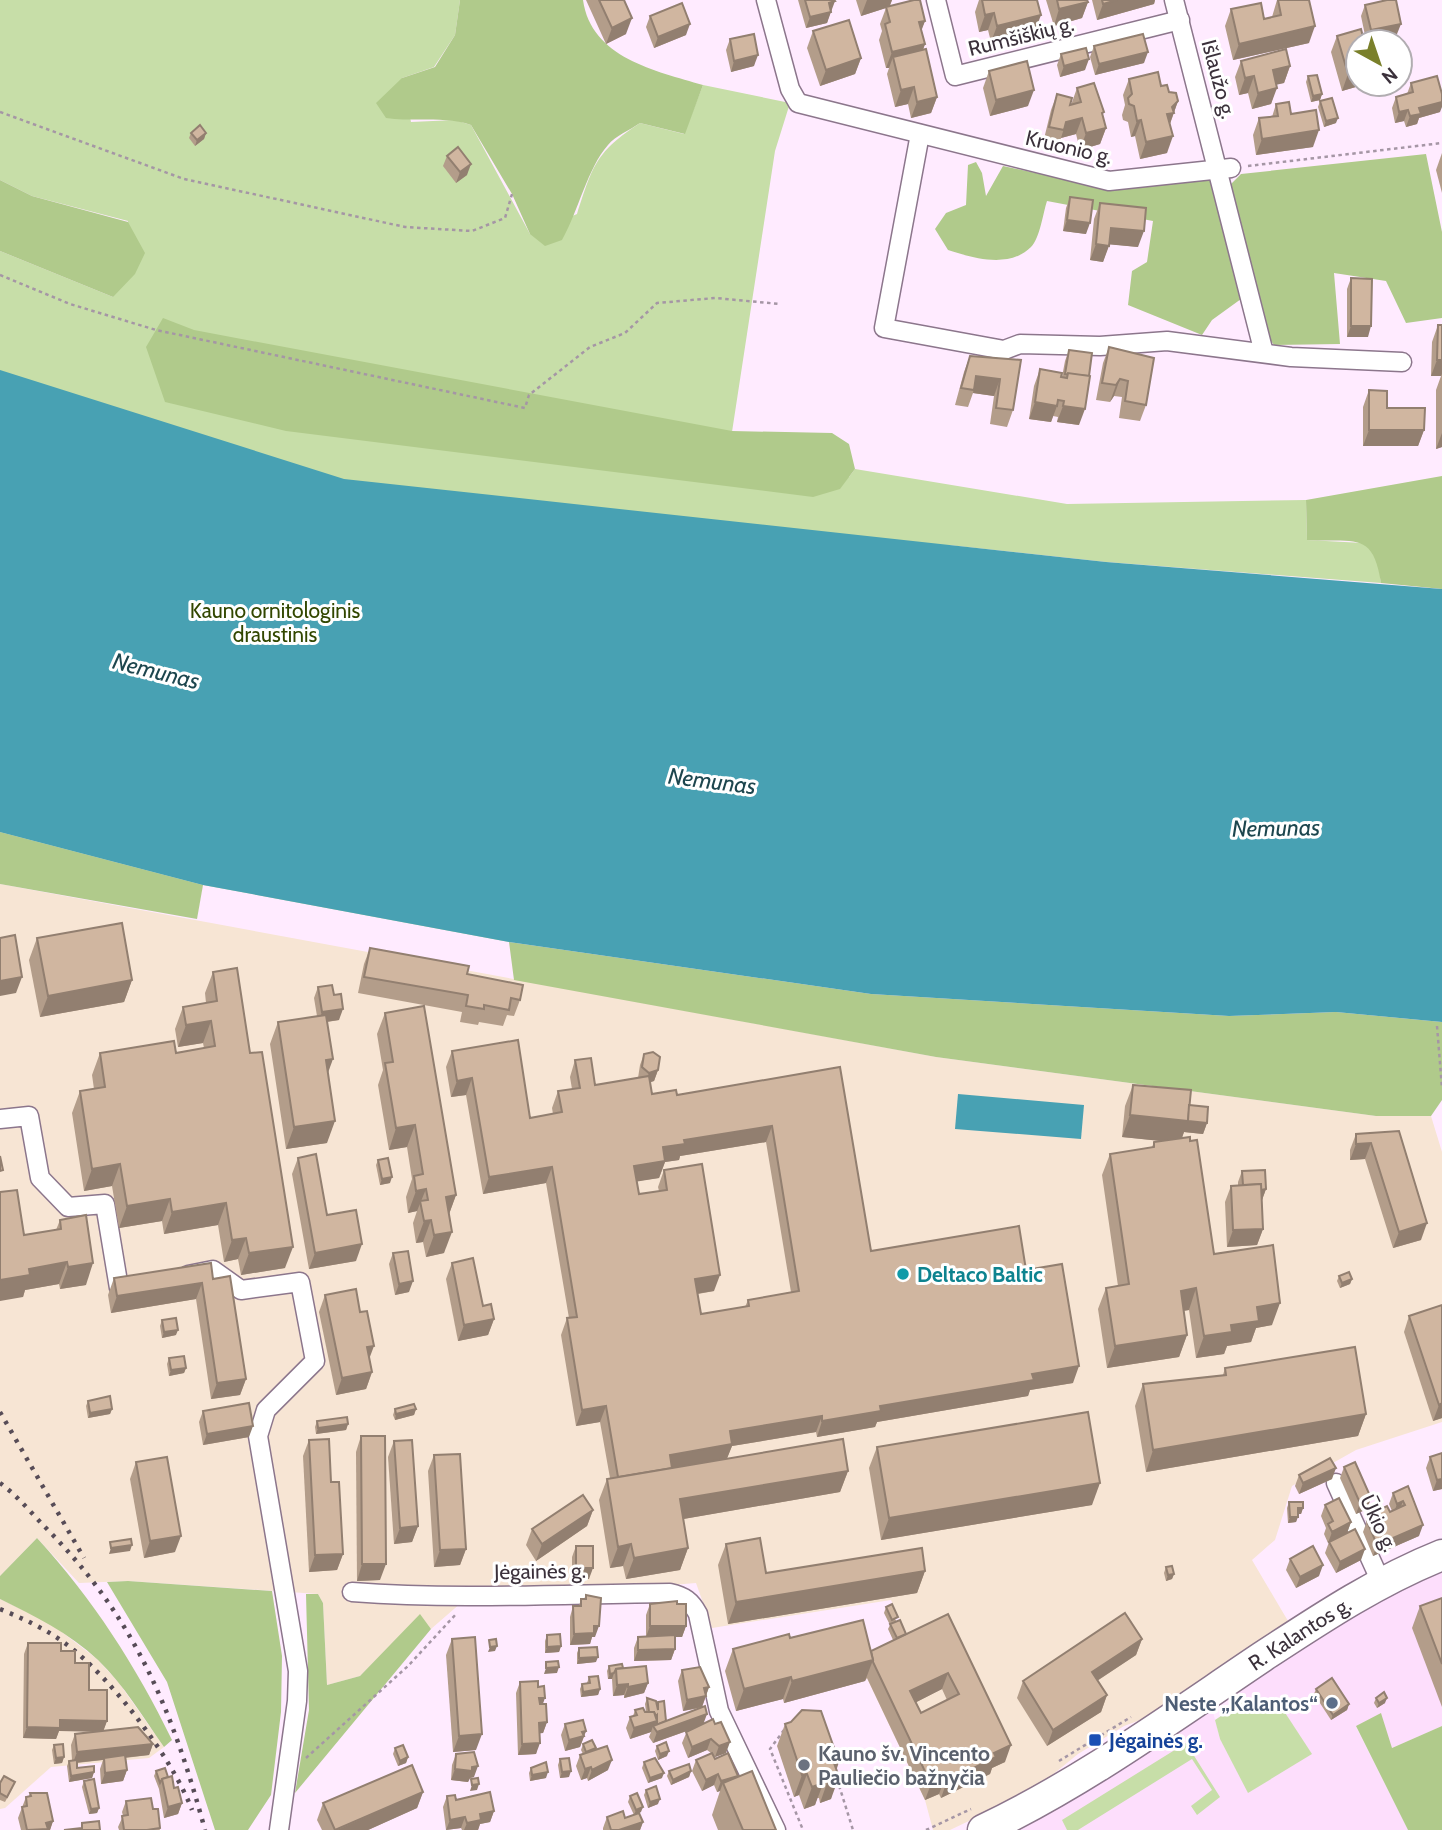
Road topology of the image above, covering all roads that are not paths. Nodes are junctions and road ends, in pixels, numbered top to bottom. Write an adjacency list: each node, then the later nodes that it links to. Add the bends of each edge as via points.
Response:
1 (766, 0): 5 (street, Kruonio g., via 798,103)
2 (936, 0): 4 (street, Rumšiškių g., via 955,75)
3 (1174, 0): 4 (street, Išlaužo g.)
4 (1180, 20): 6 (street, Išlaužo g.)
5 (920, 134): 6 (street, Kruonio g., via 1110,181); 7 (street, via 884,328 1004,349 1020,344 1100,346 1167,341)
6 (1225, 168): 7 (street, Išlaužo g.)
7 (1264, 353): 8 (street)
8 (1402, 362)
9 (0, 1119): 11 (street, via 29,1116 40,1178 68,1207 105,1204 119,1288)
10 (173, 1278): 16 (street, via 213,1270 242,1290 300,1282 316,1361 266,1410 258,1436 298,1671)
11 (146, 1283)
12 (1336, 1483): 14 (street, Ūkio g.)
13 (1442, 1555): 14 (main road, R. Kalantos g.)
14 (1381, 1582): 18 (main road, R. Kalantos g., via 1088,1772)
15 (352, 1591): 17 (street, Jėgainės g., via 426,1598 683,1596 698,1614 719,1711)
16 (279, 1830)
17 (776, 1830)
18 (983, 1830)

